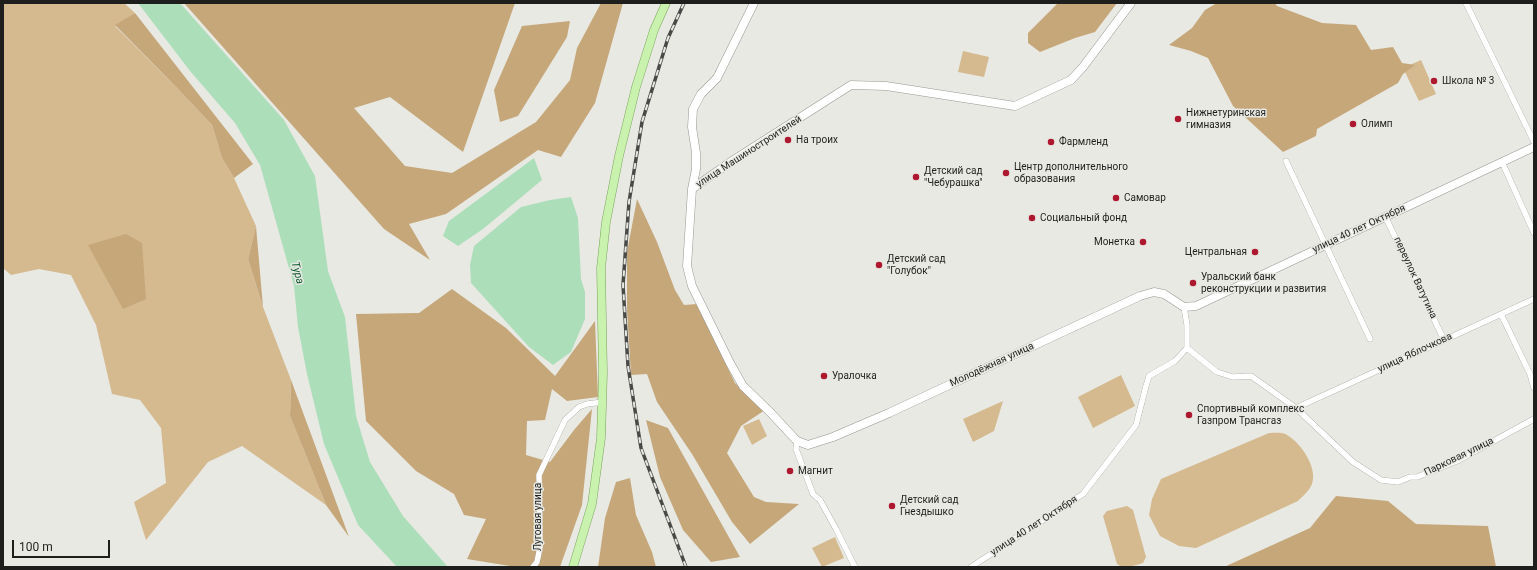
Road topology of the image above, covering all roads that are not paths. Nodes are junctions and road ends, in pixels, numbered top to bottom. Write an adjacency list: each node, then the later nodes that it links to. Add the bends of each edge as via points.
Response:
1 (666, 3): 20 (main road, via 654,30 636,87 606,222 601,268)
2 (754, 3): 9 (street, via 716,78 701,94 693,109 696,169)
3 (1131, 3): 9 (street, улица Машиностроителей, via 1072,80 1016,106 886,86 851,85)
4 (1466, 3): 5 (street)
5 (1534, 142)
6 (1534, 147): 8 (street, улица 40 лет Октября)
7 (1286, 160): 12 (street)
8 (1502, 162): 10 (street, улица 40 лет Октября); 11 (street)
9 (692, 189): 23 (street, улица Машиностроителей, via 687,266 692,286 744,386)
10 (1385, 216): 12 (street, улица 40 лет Октября); 17 (street, переулок Ватутина)
11 (1534, 233)
12 (1325, 245): 14 (street, улица 40 лет Октября, via 1196,306); 16 (street)
13 (1534, 299): 15 (street, улица Яблочкова)
14 (1184, 307): 18 (street); 23 (street, Молодёжная улица, via 1164,294 1154,292 1140,296 890,413 808,445)
15 (1501, 314): 17 (street, улица Яблочкова); 19 (street, via 1530,374)
16 (1370, 339)
17 (1444, 340): 21 (street, улица Яблочкова)
18 (1187, 348): 21 (street, via 1217,372 1233,377 1251,376); 27 (street, улица 40 лет Октября, via 1174,361 1149,376 1136,425 1083,494)
19 (1534, 388)
20 (603, 402): 24 (street, Луговая улица, via 578,407 565,420 539,475 540,547 537,562); 25 (main road, via 592,504)
21 (1296, 408): 22 (street, Парковая улица, via 1353,462 1381,480 1398,482 1457,461)
22 (1534, 419)
23 (797, 441): 26 (street, via 796,449 813,494 820,500)
24 (533, 567)
25 (573, 567)
26 (855, 567)
27 (971, 567)

